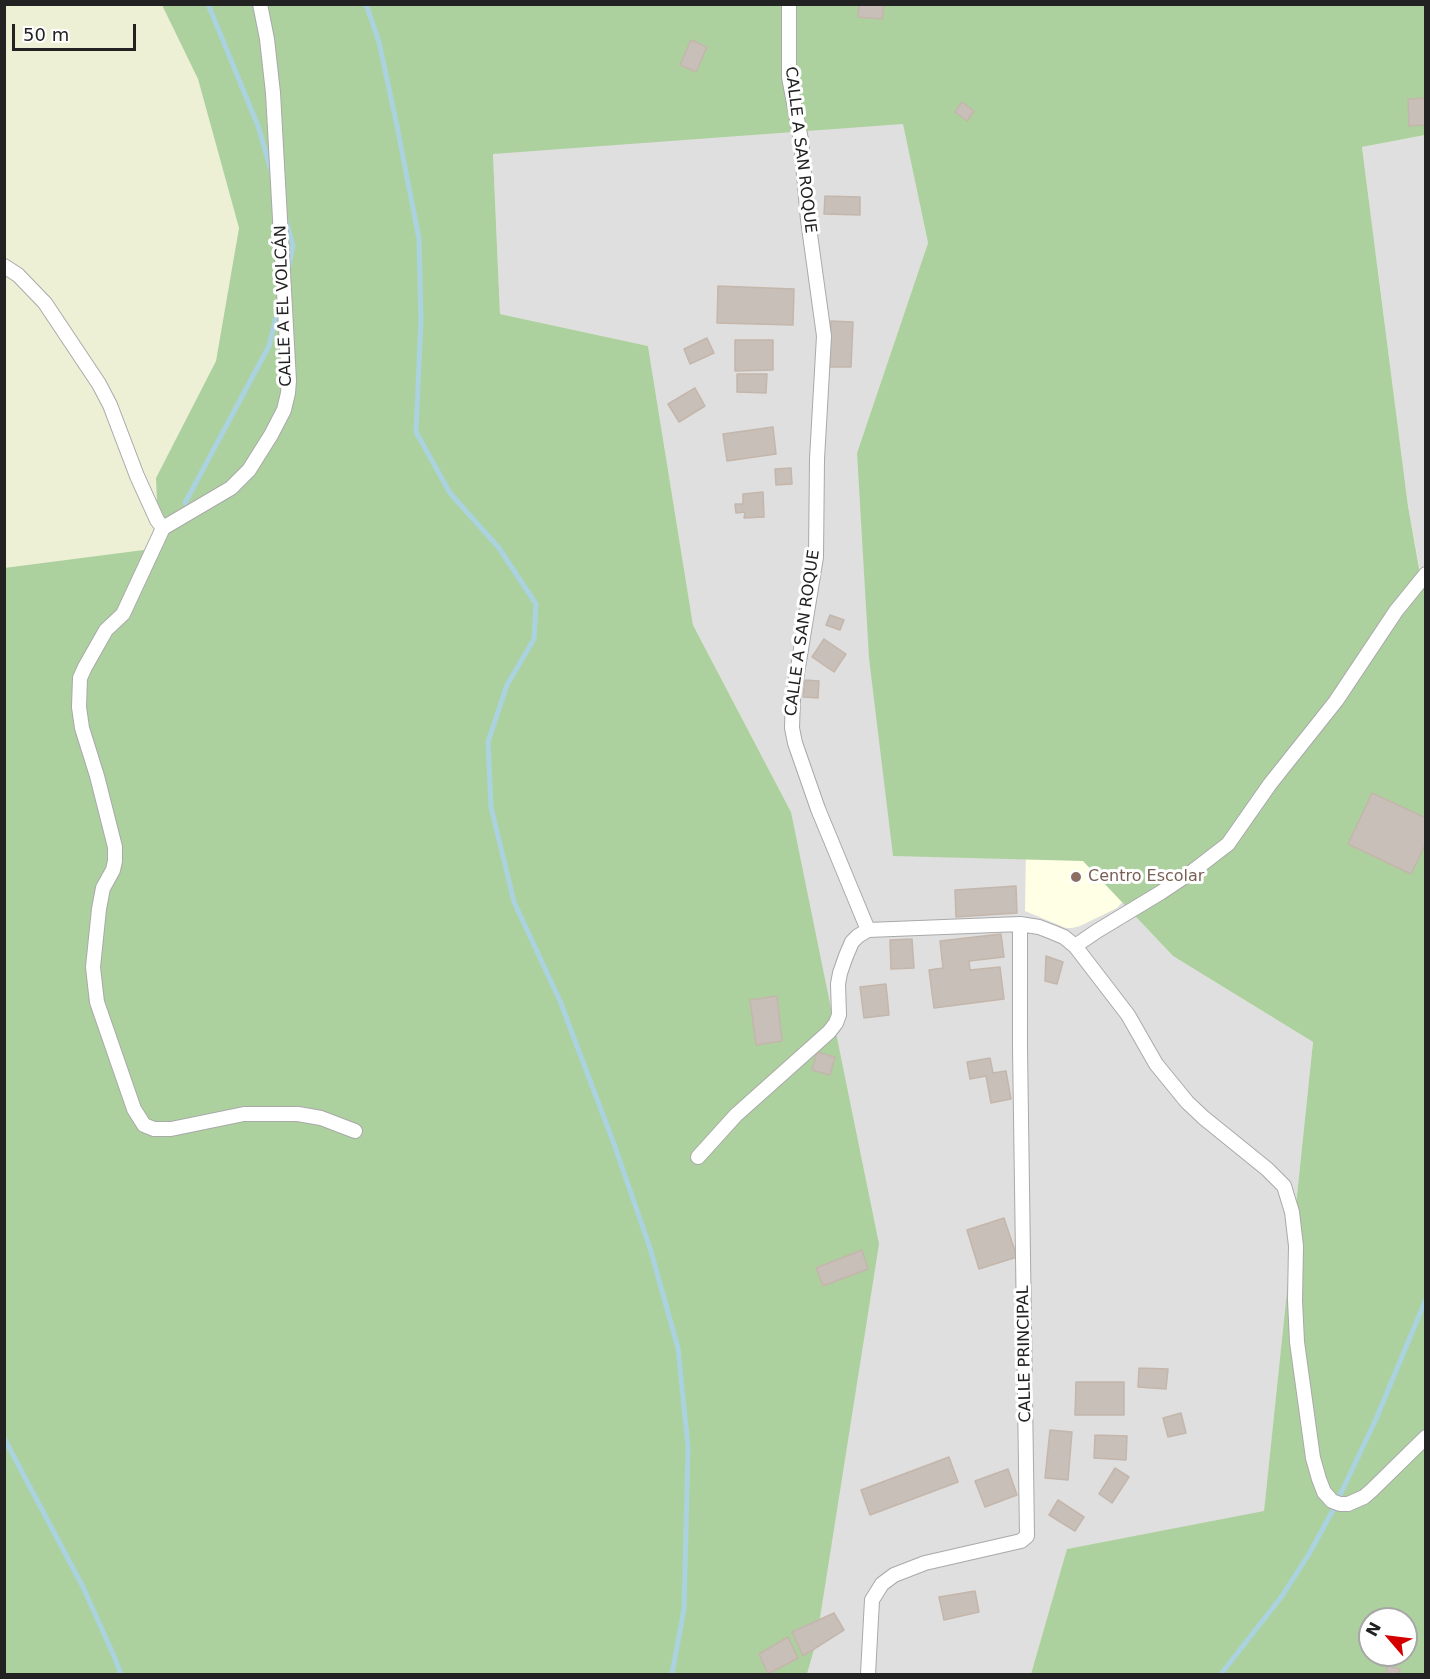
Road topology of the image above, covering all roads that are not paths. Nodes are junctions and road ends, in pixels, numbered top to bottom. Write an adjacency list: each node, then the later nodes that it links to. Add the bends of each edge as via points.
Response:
1 (260, 4): 4 (street, CALLE A EL VOLCÁN, via 273,93 288,393 284,410 249,470 231,489)
2 (789, 4): 7 (street, CALLE A SAN ROQUE, via 789,76 801,140 824,336 816,557 793,698 792,728 818,809)
3 (4, 266): 4 (street, via 45,303 99,384 136,476)
4 (163, 528): 9 (street, via 123,614 106,630 80,678 82,728 115,847 113,870 99,909 93,967 97,1002 144,1125 171,1129 244,1114 298,1114)
5 (1425, 574): 8 (street, via 1228,844 1193,871)
6 (1020, 924): 7 (street); 8 (street, via 1052,932); 12 (street, CALLE PRINCIPAL, via 1027,1536 1021,1541 925,1563 882,1584 872,1600)
7 (868, 930): 10 (street, via 852,942 840,973 836,1023)
8 (1075, 946): 11 (street, via 1128,1015 1156,1064 1187,1102 1284,1186 1296,1246 1297,1342 1313,1458 1324,1492 1340,1504 1364,1497)
9 (355, 1131)
10 (698, 1157)
11 (1425, 1437)
12 (868, 1674)

